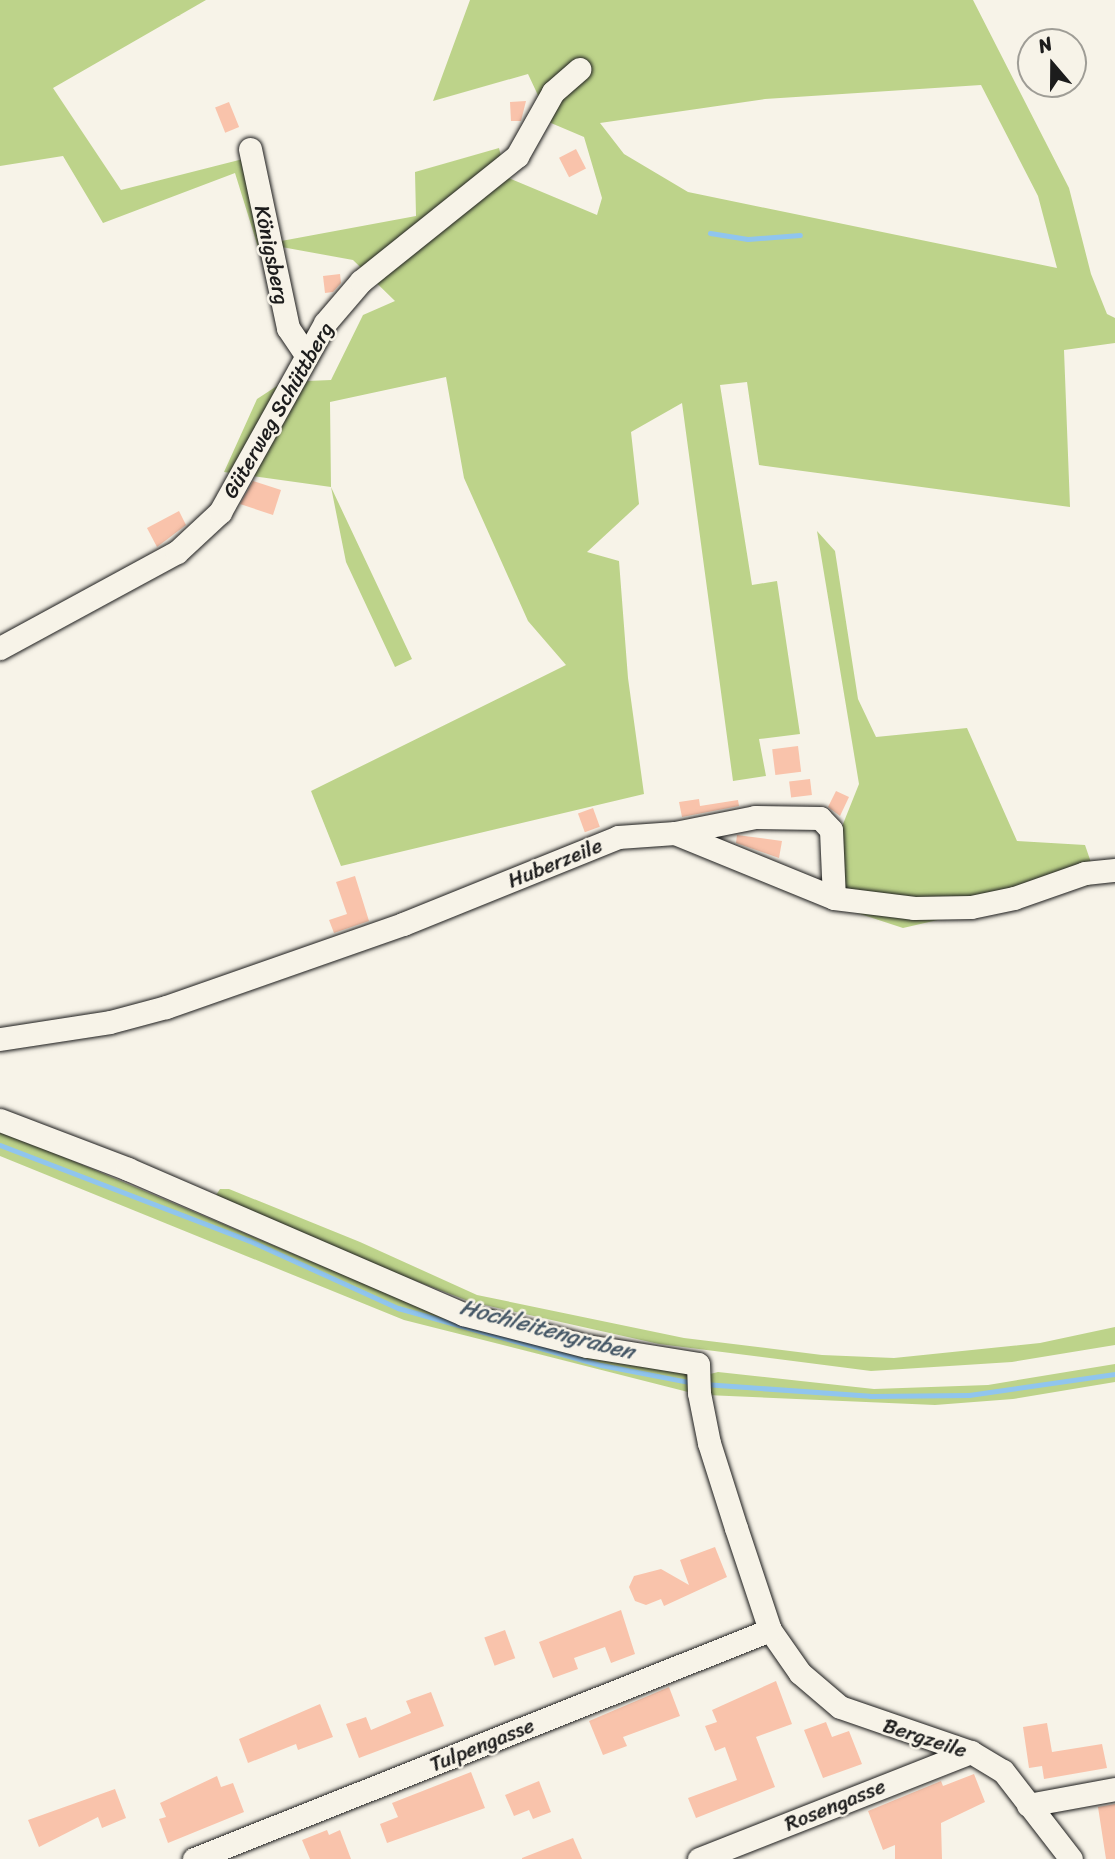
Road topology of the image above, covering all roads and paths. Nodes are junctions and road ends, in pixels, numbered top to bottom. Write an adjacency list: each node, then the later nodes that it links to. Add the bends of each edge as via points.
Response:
1 (579, 69): 3 (street, Güterweg Schüttberg, via 553,92 517,156 361,281 325,323)
2 (250, 149): 3 (street, Königsberg, via 288,328)
3 (306, 355): 4 (street, Güterweg Schüttberg, via 220,512 177,552)
4 (0, 648)
5 (675, 833): 7 (street, Huberzeile); 7 (street, via 755,817 820,818 831,830); 8 (street, Huberzeile, via 618,837 403,924 166,1007 110,1022)
6 (1115, 870): 7 (street, Huberzeile, via 1085,873 1014,898 971,907 914,908)
7 (834, 898)
8 (0, 1039)
9 (0, 1120): 10 (street, Bergzeile, via 128,1169 463,1314 587,1346 698,1364 697,1383 709,1443)
10 (770, 1630): 11 (street, Bergzeile, via 800,1673 840,1707); 14 (street, Tulpengasse)
11 (971, 1752): 13 (street, Bergzeile, via 1003,1771); 15 (street, Rosengasse)
12 (1115, 1789): 13 (street)
13 (1028, 1805): 16 (street, Bergzeile)
14 (194, 1859)
15 (699, 1859)
16 (1072, 1859)

